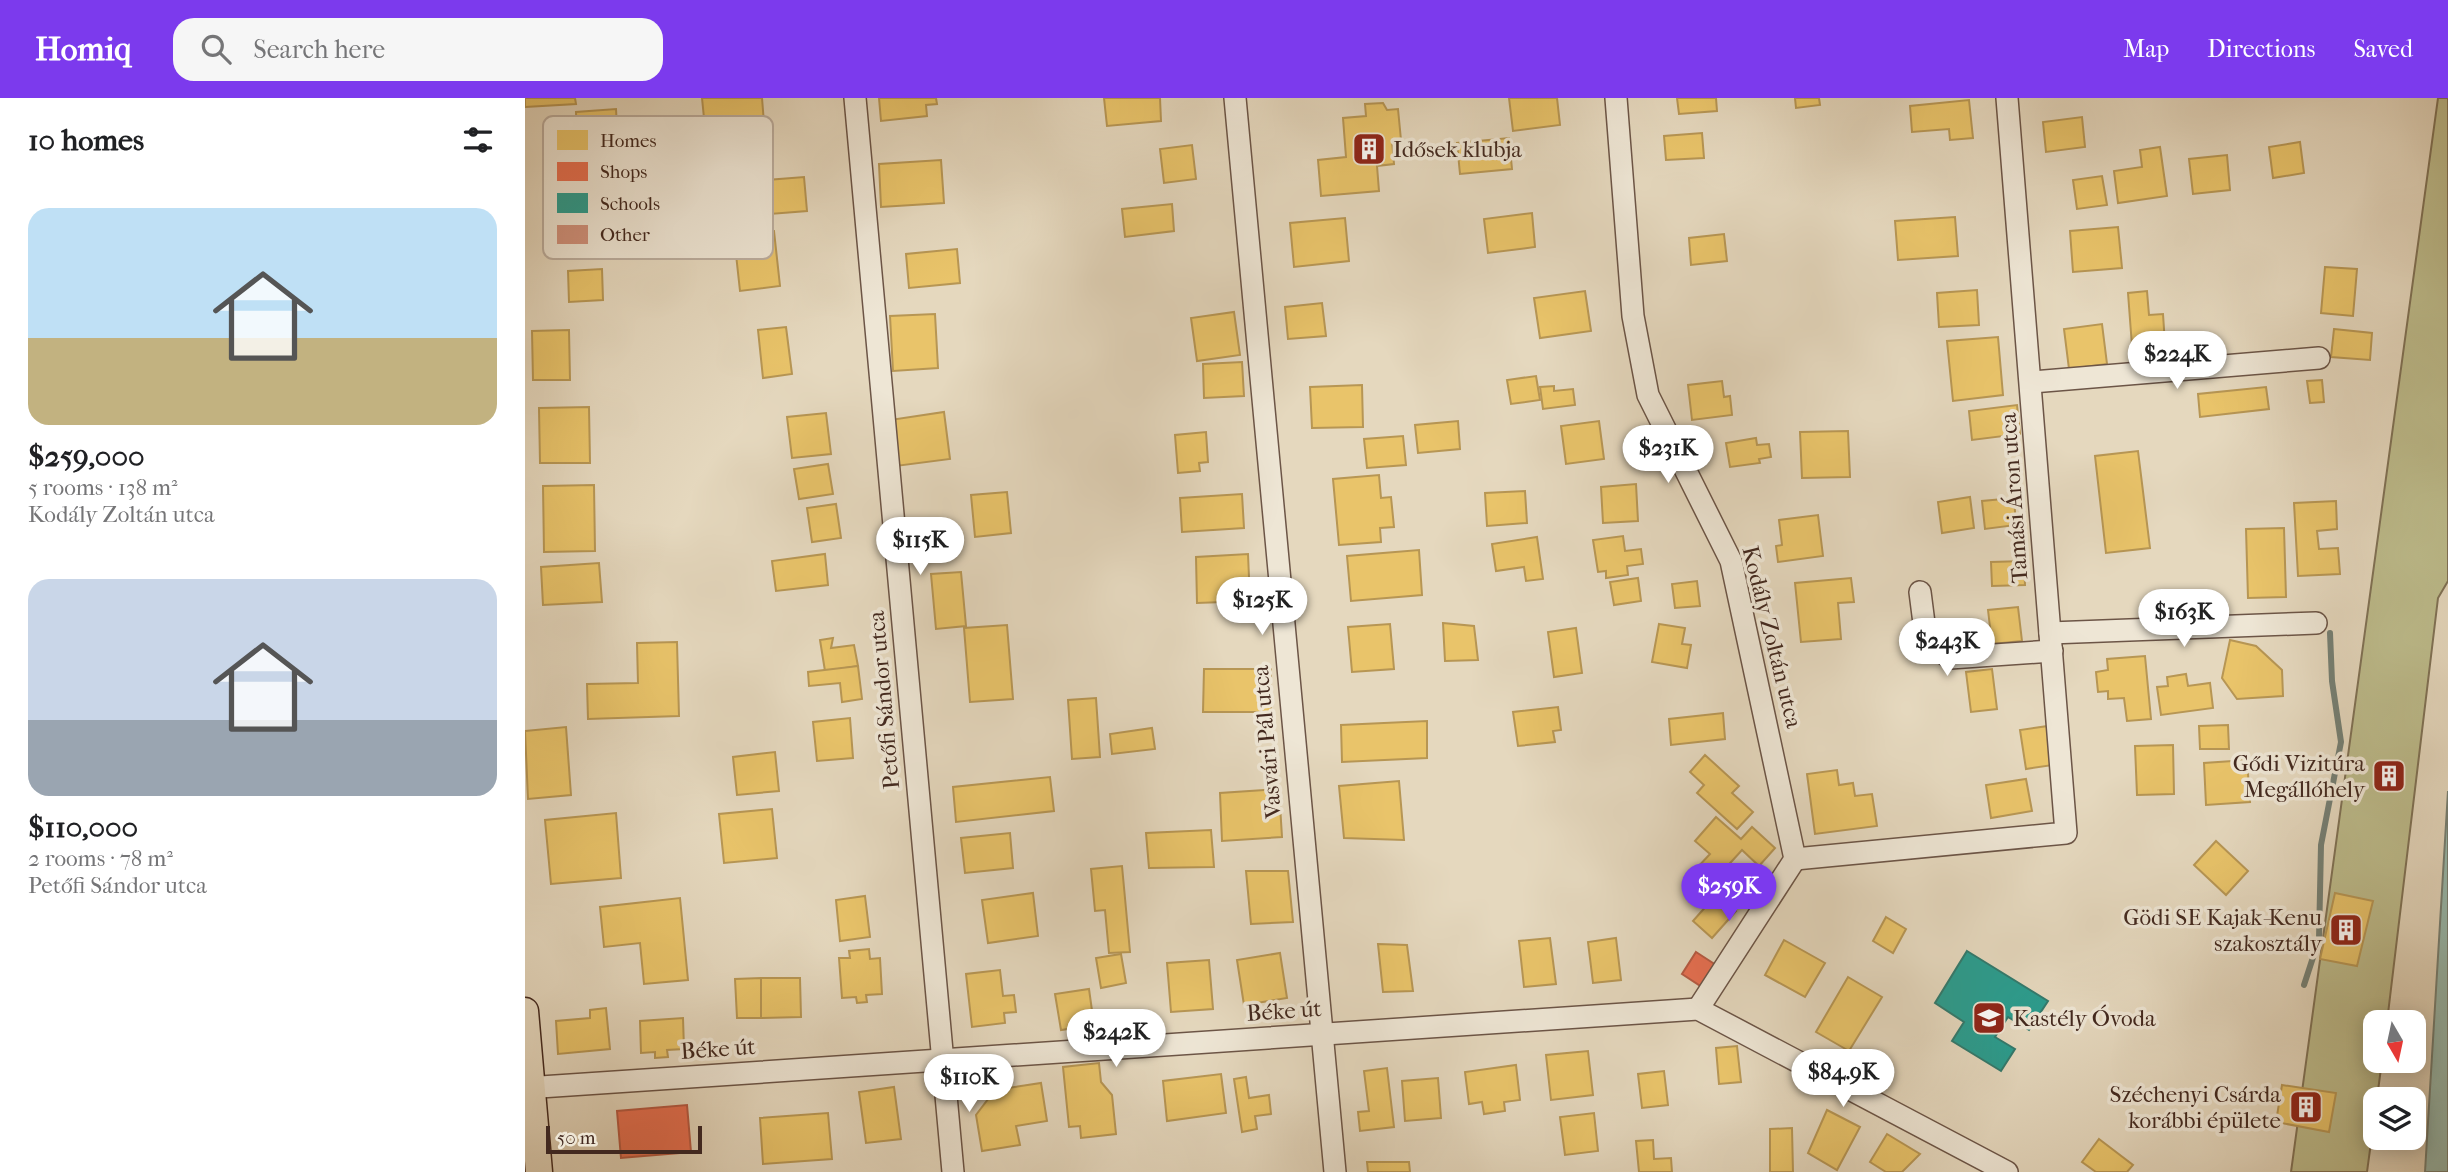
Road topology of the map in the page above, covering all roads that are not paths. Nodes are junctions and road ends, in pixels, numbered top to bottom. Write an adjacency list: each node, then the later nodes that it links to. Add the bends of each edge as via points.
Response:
1 (855, 98): 14 (street, Petőfi Sándor utca)
2 (1235, 98): 13 (street, Vasvári Pál utca)
3 (1616, 98): 10 (street, Kodály Zoltán utca, via 1633,316 1648,395 1731,561)
4 (2007, 98): 6 (street, Tamási Áron utca)
5 (2319, 358): 6 (street)
6 (2032, 382): 9 (street, Tamási Áron utca)
7 (1920, 592): 9 (street, via 1926,639 1950,657)
8 (2316, 623): 9 (street)
9 (2051, 642): 10 (street, Tamási Áron utca, via 2066,833)
10 (1795, 859): 11 (street)
11 (1698, 1009): 13 (street, Béke út); 19 (street)
12 (525, 1011): 15 (main road)
13 (1320, 1034): 14 (street, Béke út); 18 (street, Vasvári Pál utca)
14 (944, 1060): 15 (street, Béke út); 17 (street, Petőfi Sándor utca)
15 (528, 1088): 16 (main road)
16 (539, 1172)
17 (953, 1172)
18 (1335, 1172)
19 (2007, 1172)

